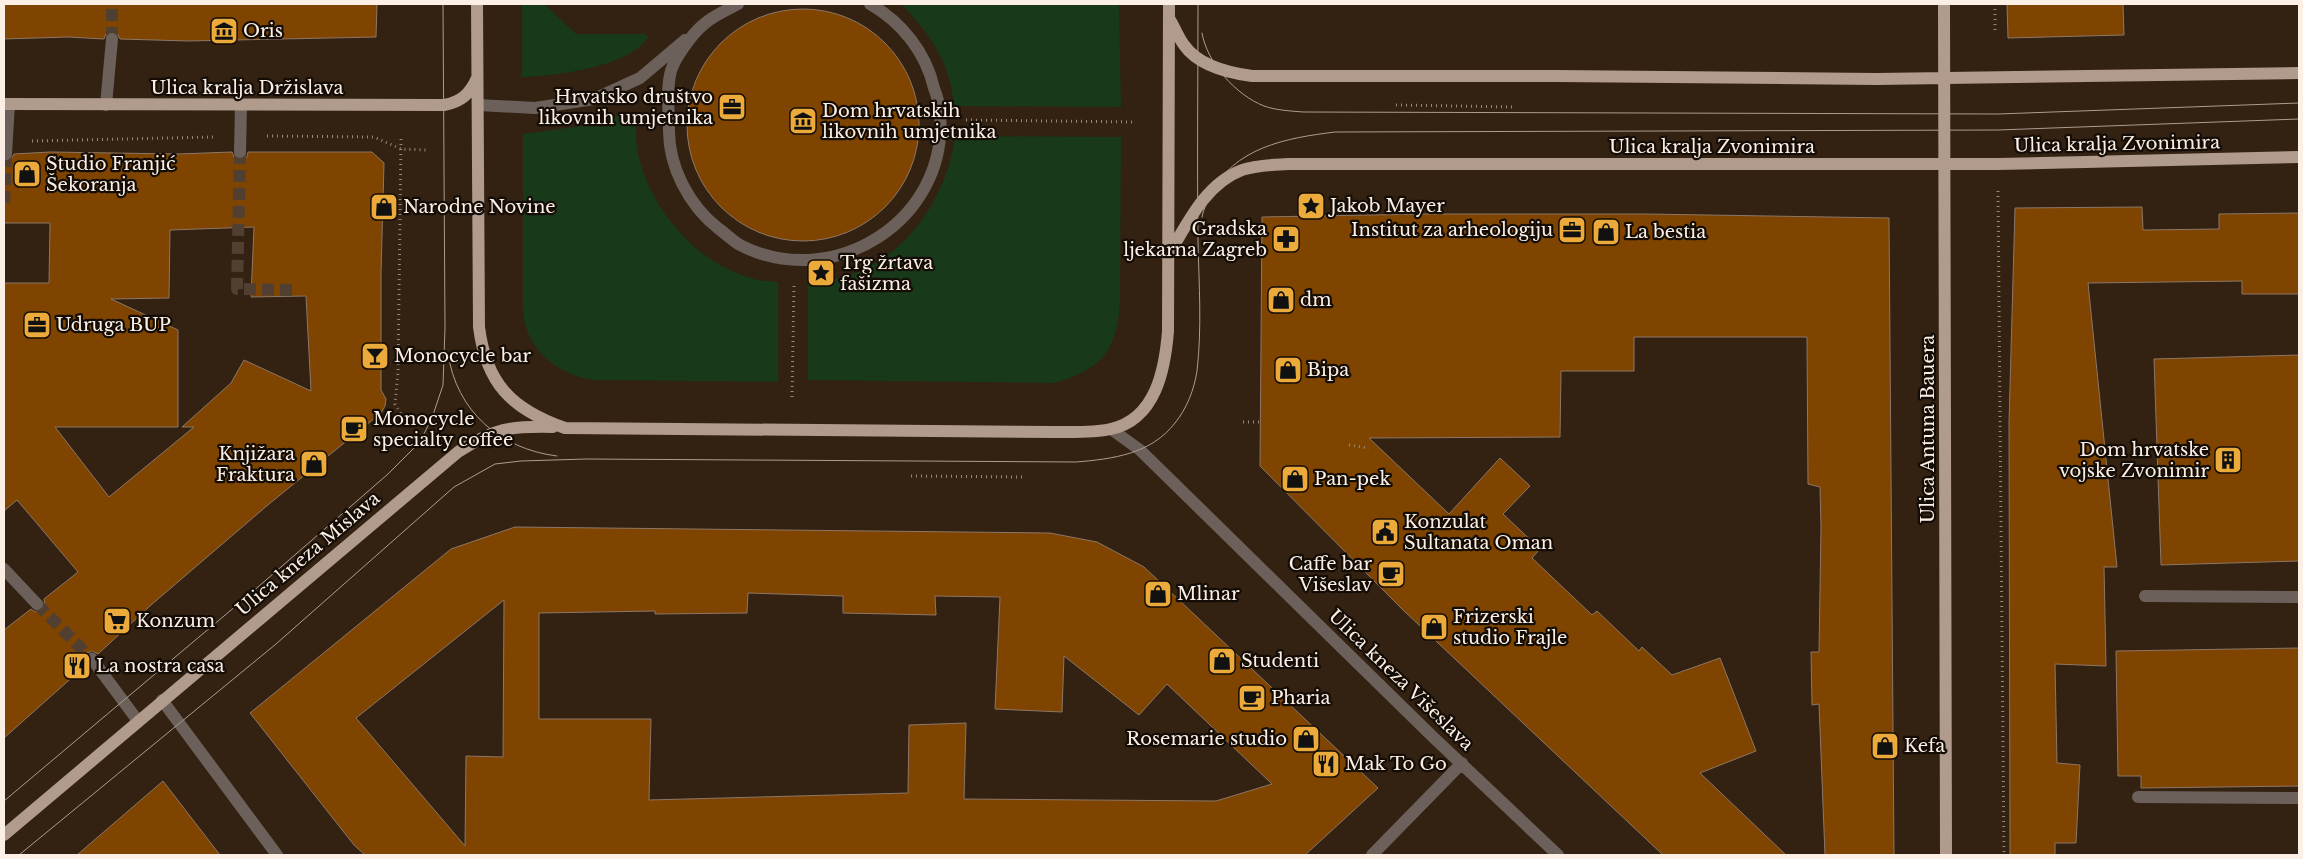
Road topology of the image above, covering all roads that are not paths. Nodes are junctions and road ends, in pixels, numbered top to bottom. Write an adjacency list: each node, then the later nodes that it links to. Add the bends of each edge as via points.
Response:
1 (477, 4): 11 (main road)
2 (719, 4): 8 (street)
3 (738, 4): 8 (street)
4 (870, 4): 8 (street, via 906,32 930,69 940,112 939,146 930,178 913,207 889,231 860,249 820,260 779,258 740,244 706,219 681,184 668,144 671,71)
5 (1169, 4): 7 (main road)
6 (1944, 4): 12 (main road, Ulica Antuna Bauera)
7 (1169, 18): 12 (main road, via 1184,46 1199,58 1234,74 1252,76); 21 (main road)
8 (703, 24): 16 (street, via 640,78 594,99 535,108)
9 (112, 39): 14 (street)
10 (2299, 74): 12 (main road)
11 (477, 78): 15 (main road, Ulica kralja Držislava, via 464,98 444,105); 16 (main road)
12 (1944, 79): 20 (main road, Ulica Antuna Bauera)
13 (6, 104): 14 (main road, Ulica kralja Držislava); 18 (street)
14 (106, 105): 15 (main road, Ulica kralja Držislava)
15 (241, 105): 17 (street)
16 (478, 105): 22 (main road, via 481,347 498,385 512,400 542,420)
17 (240, 152)
18 (6, 154)
19 (2299, 157): 20 (main road, Ulica kralja Zvonimira)
20 (1946, 164): 21 (main road, Ulica kralja Zvonimira, via 1260,166 1242,170 1214,188 1198,205); 38 (main road, Ulica Antuna Bauera)
21 (1168, 256): 23 (main road, via 1168,330 1161,377 1155,392 1133,420)
22 (565, 428): 23 (main road, via 1034,432); 29 (main road, Ulica kneza Mislava, via 507,428 492,432 458,452)
23 (1110, 429): 31 (street, Ulica kneza Višeslava, via 1140,450)
24 (4, 569): 27 (street)
25 (2145, 596): 26 (street)
26 (2299, 597)
27 (37, 604)
28 (92, 659): 30 (street)
29 (162, 700): 30 (main road, Ulica kneza Mislava); 35 (street)
30 (138, 721): 34 (main road, Ulica kneza Mislava)
31 (1462, 763): 36 (street); 37 (street, Ulica kneza Višeslava)
32 (2138, 797): 33 (street)
33 (2299, 798)
34 (4, 835)
35 (277, 855)
36 (1372, 855)
37 (1558, 855)
38 (1946, 855)

